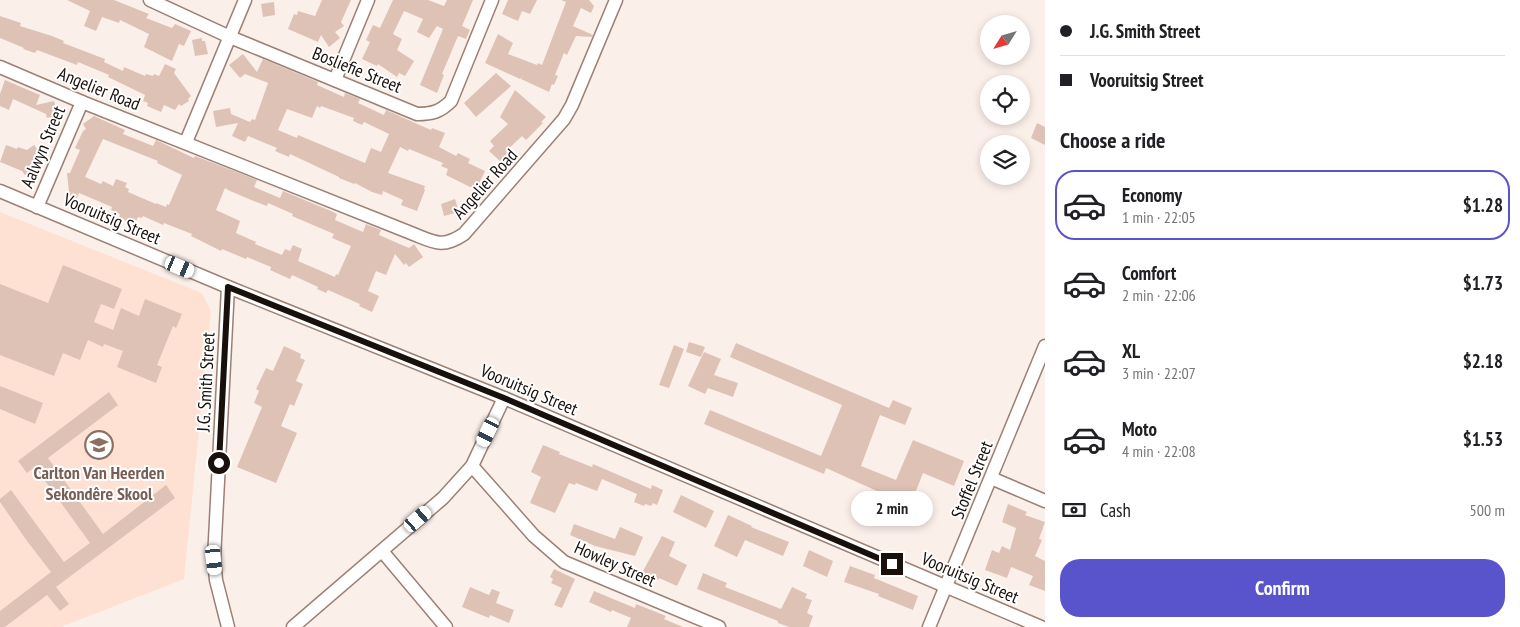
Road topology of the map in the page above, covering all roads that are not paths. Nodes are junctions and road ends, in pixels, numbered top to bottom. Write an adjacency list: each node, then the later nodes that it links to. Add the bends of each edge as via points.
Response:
1 (150, 0): 6 (street, Bosliefie Street)
2 (245, 0): 6 (street)
3 (368, 0): 8 (street)
4 (492, 0): 8 (street, Bosliefie Street, via 451,101 443,109 416,114)
5 (616, 0): 10 (street, Angelier Road, via 564,119 464,234 446,244 433,242)
6 (230, 37): 8 (street, Bosliefie Street); 10 (street)
7 (0, 67): 9 (street, Angelier Road)
8 (336, 80)
9 (82, 102): 10 (street, Angelier Road); 12 (street, Aalwyn Street)
10 (186, 142)
11 (0, 191): 12 (street, Vooruitsig Street)
12 (37, 206): 13 (street, Vooruitsig Street)
13 (228, 287): 15 (street, Vooruitsig Street); 21 (street, J.G. Smith Street, via 214,560)
14 (1043, 354): 17 (street, Stoffel Street)
15 (504, 398): 16 (street); 20 (street, Vooruitsig Street)
16 (472, 466): 19 (street, via 443,498); 24 (street, Howley Street, via 534,536 564,562)
17 (991, 478): 18 (street); 20 (street, Stoffel Street)
18 (1045, 501)
19 (382, 551): 22 (street); 23 (street)
20 (946, 587): 25 (street, Stoffel Street); 26 (street, Vooruitsig Street)
21 (228, 627)
22 (293, 627)
23 (446, 627)
24 (719, 627)
25 (929, 627)
26 (1041, 627)

